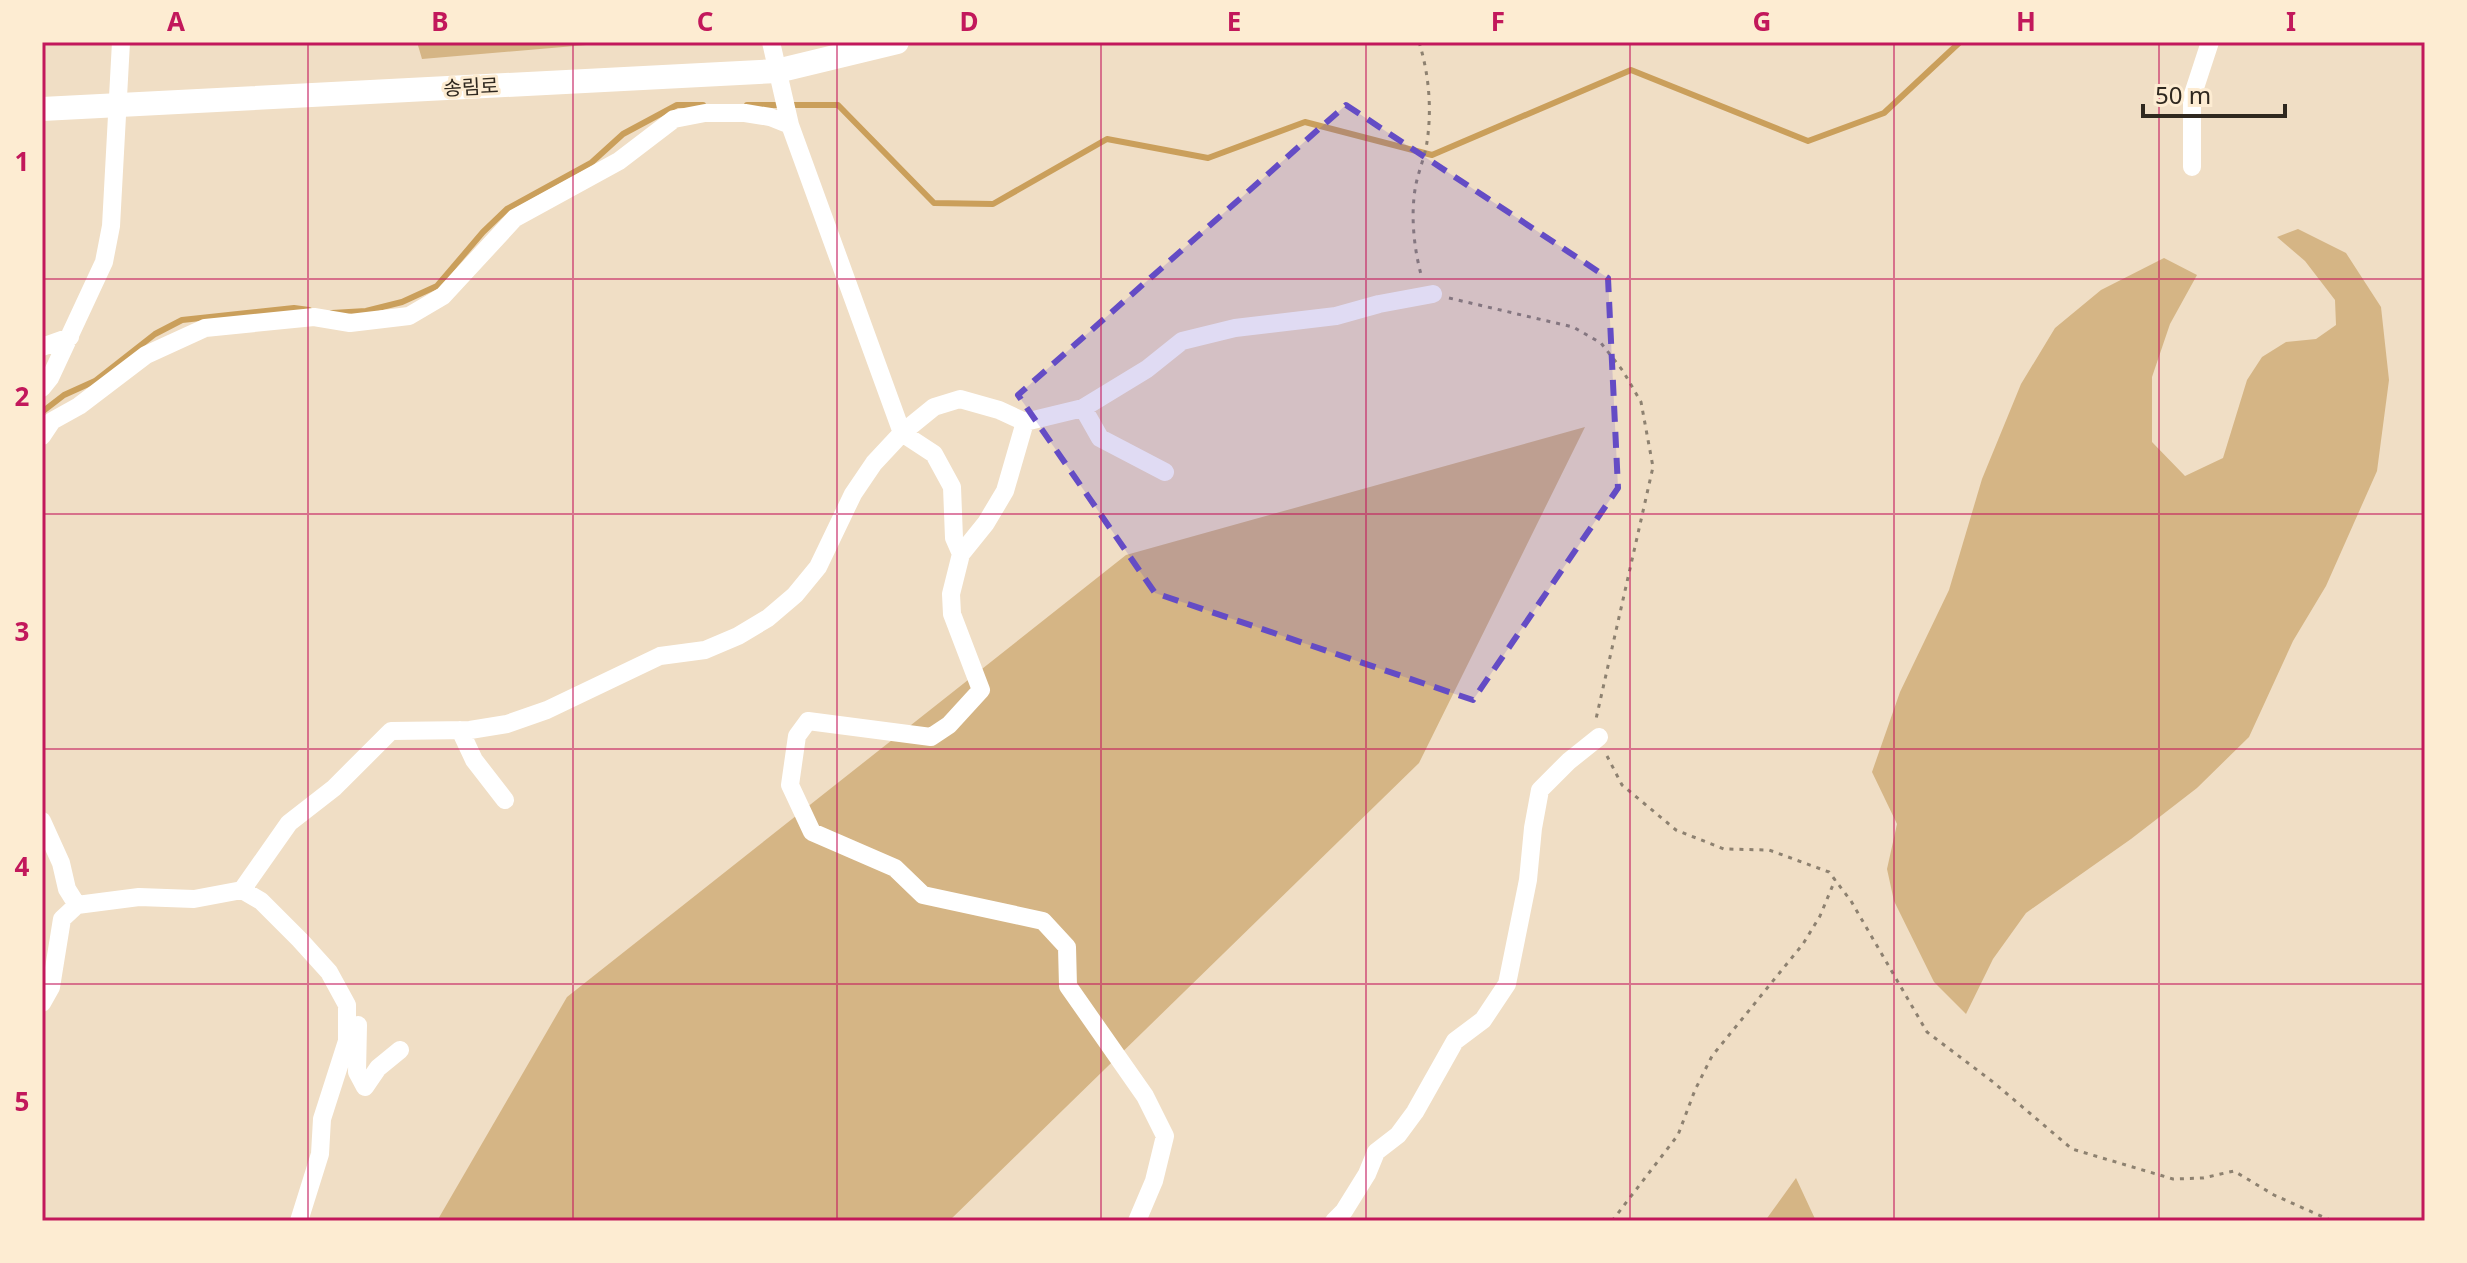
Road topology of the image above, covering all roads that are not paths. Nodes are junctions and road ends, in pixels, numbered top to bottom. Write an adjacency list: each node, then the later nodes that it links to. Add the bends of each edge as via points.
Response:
1 (121, 42): 6 (lane)
2 (771, 42): 5 (lane)
3 (897, 42): 5 (main road, 송림로)
4 (2210, 42): 9 (lane, via 2192,97)
5 (777, 71): 6 (main road, 송림로); 8 (lane)
6 (118, 106): 7 (main road, 송림로); 11 (lane, via 104,262)
7 (42, 109)
8 (790, 125): 16 (lane); 17 (lane, via 745,113 674,119 619,161 515,218 443,296 409,316 350,323 314,317 205,328 146,355 52,421)
9 (2192, 167)
10 (1433, 294): 14 (lane, via 1182,341)
11 (70, 337): 12 (lane); 13 (lane)
12 (42, 347)
13 (42, 388)
14 (1083, 408): 15 (lane); 18 (lane, via 1100,438)
15 (1025, 422): 16 (lane, via 960,399 934,407); 19 (lane, via 1005,491)
16 (902, 433): 19 (lane, via 934,454 952,487 954,538); 20 (lane, via 853,494 818,567 768,618 705,650 660,656 547,710 507,724)
17 (42, 436)
18 (1165, 472)
19 (961, 554): 30 (lane, via 952,614 981,690 931,737 808,721 797,736 790,785 812,832 895,868 923,895 1043,921 1067,947 1068,986 1145,1096 1165,1136)
20 (460, 730): 22 (lane, via 474,760); 24 (lane, via 391,731 334,788 289,823)
21 (1599, 737): 31 (lane, via 1540,790 1507,984 1483,1020 1455,1041 1415,1112 1376,1152)
22 (505, 800)
23 (42, 821): 25 (lane)
24 (242, 890): 25 (lane, via 194,899 139,897); 27 (lane, via 261,901 300,940 329,972)
25 (77, 905): 26 (lane, via 62,919 51,987)
26 (42, 1003)
27 (347, 1005): 28 (lane, via 358,1025 357,1072 365,1087); 29 (lane, via 347,1041 322,1119 320,1154)
28 (400, 1050)
29 (299, 1221)
30 (1137, 1221)
31 (1334, 1221)

